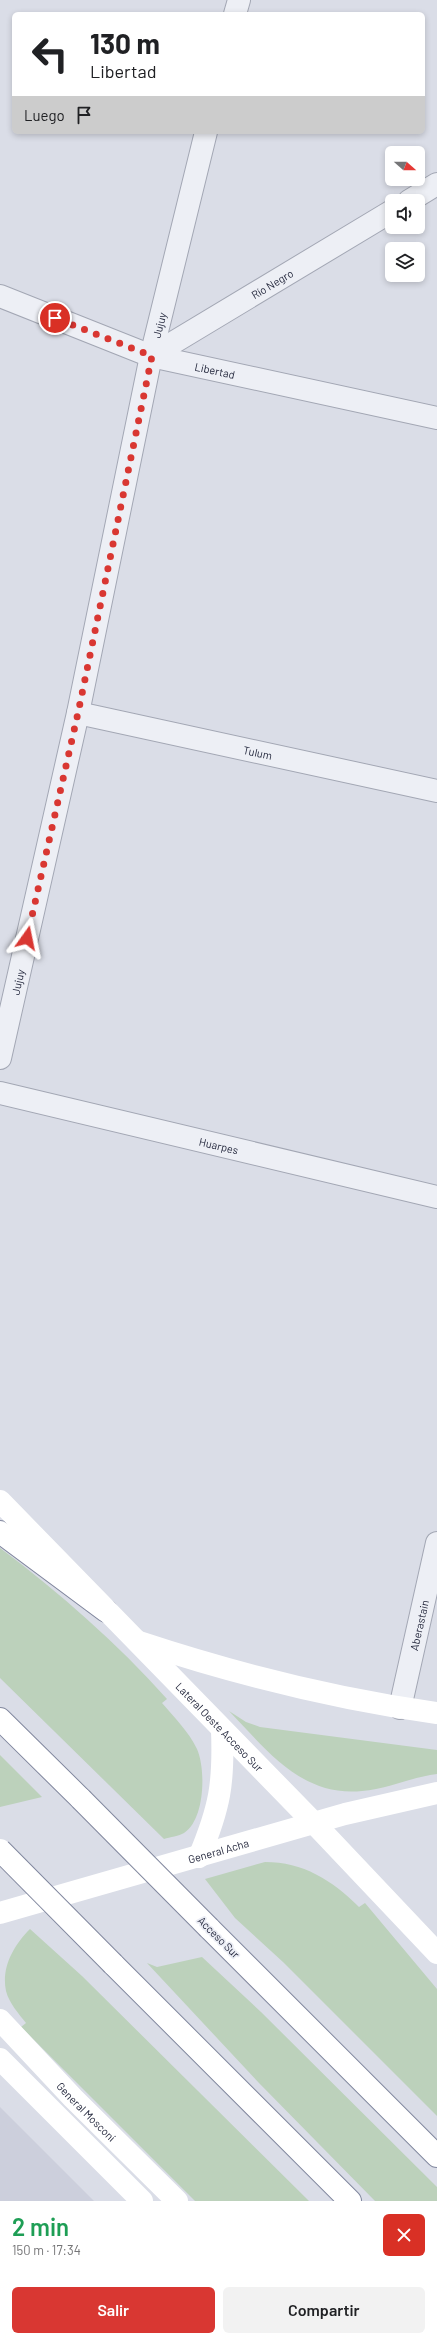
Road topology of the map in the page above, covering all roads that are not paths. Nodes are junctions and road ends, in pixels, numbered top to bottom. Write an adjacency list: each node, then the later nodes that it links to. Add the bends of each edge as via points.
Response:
1 (206, 134): 6 (street, Jujuy)
2 (437, 184): 3 (street)
3 (421, 194)
4 (385, 216): 6 (street, Río Negro)
5 (0, 296): 6 (street, Libertad)
6 (152, 356): 7 (street, Libertad); 8 (street, Jujuy)
7 (437, 418)
8 (78, 713): 9 (street, Tulum); 10 (street, Jujuy)
9 (437, 791)
10 (0, 1058)
11 (0, 1093): 12 (street, Huarpes)
12 (437, 1197)
13 (0, 1501): 16 (main road, Lateral Oeste Acceso Sur)
14 (0, 1532): 16 (main road)
15 (437, 1543): 18 (street, Aberastain)
16 (106, 1611): 17 (main road, Lateral Oeste Acceso Sur)
17 (137, 1641): 18 (main road, via 248,1676); 21 (main road, Lateral Oeste Acceso Sur)
18 (400, 1708): 19 (main road)
19 (437, 1713)
20 (0, 1719): 30 (main road, Acceso Sur, bridge)
21 (222, 1730): 23 (main road, Lateral Oeste Acceso Sur); 25 (main road, via 222,1786 213,1824)
22 (437, 1793): 23 (main road, General Acha, via 379,1805)
23 (314, 1823): 25 (main road, General Acha); 27 (main road, Lateral Oeste Acceso Sur)
24 (0, 1850): 33 (main road, bridge)
25 (199, 1856): 26 (main road, General Acha)
26 (0, 1913)
27 (437, 1953)
28 (0, 2020): 32 (main road, General Mosconi, via 67,2092)
29 (0, 2059): 31 (main road)
30 (437, 2156)
31 (142, 2201)
32 (177, 2201)
33 (350, 2201)

